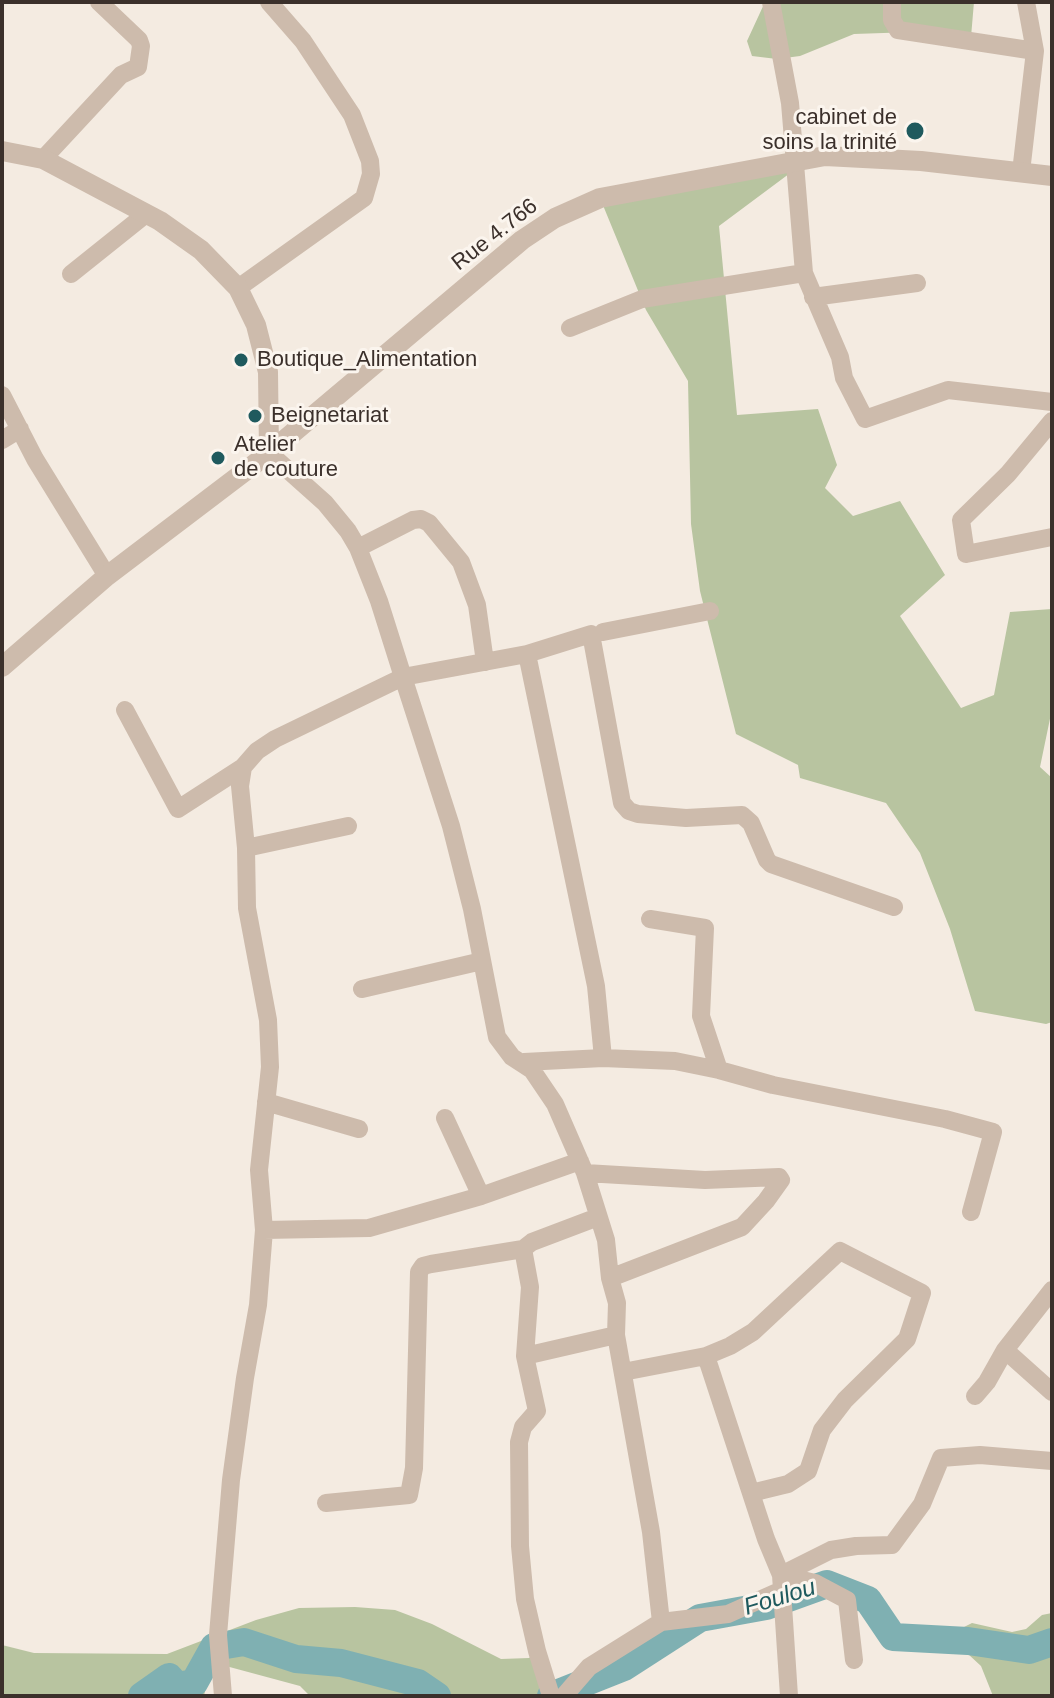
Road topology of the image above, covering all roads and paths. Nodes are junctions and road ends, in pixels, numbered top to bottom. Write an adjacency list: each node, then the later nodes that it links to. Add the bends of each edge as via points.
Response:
1 (99, 2): 8 (street, via 139,40 138,67 121,75)
2 (269, 2): 16 (street, via 303,41 352,115 371,174 364,198)
3 (771, 2): 9 (street, via 786,73)
4 (892, 2): 6 (street, via 898,30)
5 (1026, 2): 6 (street)
6 (1035, 51): 10 (street)
7 (2, 151): 8 (street)
8 (43, 159): 12 (street)
9 (794, 162): 10 (street, Rue 4.766, via 867,156); 13 (street); 24 (street, Rue 4.766, via 600,198 555,218)
10 (1021, 172): 11 (street, Rue 4.766)
11 (1052, 176)
12 (146, 214): 14 (street); 16 (street, via 201,250)
13 (804, 273): 17 (street); 18 (street, via 642,299)
14 (71, 274)
15 (917, 283): 17 (street)
16 (238, 288): 24 (street, via 256,325 268,372)
17 (813, 297): 20 (street, via 865,419 948,390)
18 (570, 328)
19 (2, 395): 22 (street)
20 (1052, 402)
21 (1052, 421): 25 (street, via 961,520 966,554)
22 (20, 429): 23 (street); 27 (street)
23 (2, 440)
24 (269, 453): 26 (street, via 325,503); 27 (street, Rue 4.766)
25 (1052, 537)
26 (358, 548): 31 (street, via 413,520 429,523 461,562 477,605); 33 (street)
27 (107, 576): 32 (street, Rue 4.766)
28 (710, 611): 29 (street)
29 (603, 632)
30 (527, 654): 31 (street); 38 (street, via 591,634 622,803 629,811 686,818 742,815 771,864); 42 (street, via 596,986)
31 (485, 662): 33 (street)
32 (2, 667)
33 (403, 677): 35 (street, via 275,739); 40 (street, via 451,826)
34 (125, 710): 35 (street, via 178,809)
35 (243, 767): 37 (street)
36 (348, 826): 37 (street)
37 (246, 848): 45 (street, via 247,908 268,1020)
38 (894, 907)
39 (650, 919): 44 (street, via 705,928 701,1016)
40 (482, 961): 41 (street); 43 (street, via 497,1037 512,1057)
41 (362, 989)
42 (603, 1058): 43 (street); 44 (street, via 675,1061)
43 (524, 1062): 48 (street, via 555,1104)
44 (719, 1070): 50 (street, via 993,1132)
45 (266, 1102): 47 (street); 52 (street, via 259,1170)
46 (445, 1118): 49 (street)
47 (359, 1129)
48 (582, 1167): 49 (street); 51 (street); 54 (street, via 705,1180 781,1180 742,1227)
49 (481, 1196): 52 (street, via 369,1228)
50 (971, 1212)
51 (598, 1217): 53 (street); 54 (street)
52 (264, 1230): 69 (street, via 231,1480 219,1644)
53 (523, 1249): 58 (street, via 530,1287); 65 (street, via 423,1266 409,1495)
54 (610, 1278): 56 (street, via 617,1303)
55 (1050, 1301): 57 (street)
56 (616, 1335): 58 (street); 60 (street)
57 (1005, 1350): 61 (street); 62 (street)
58 (525, 1356): 70 (street, via 537,1411 523,1427 519,1442 520,1546 525,1599)
59 (706, 1356): 60 (street); 64 (street); 64 (street, via 753,1332 840,1251 922,1293 907,1339 822,1430 808,1471 788,1484)
60 (623, 1372): 67 (street)
61 (1052, 1392)
62 (975, 1396)
63 (1052, 1461): 66 (street, via 980,1455 941,1458 922,1504 892,1545 831,1550)
64 (751, 1493): 66 (street)
65 (326, 1503)
66 (782, 1583): 67 (street, via 728,1614); 68 (street, via 815,1583 847,1600); 72 (street)
67 (661, 1622): 71 (street, via 589,1667)
68 (854, 1660)
69 (223, 1696)
70 (551, 1696)
71 (564, 1696)
72 (789, 1696)

